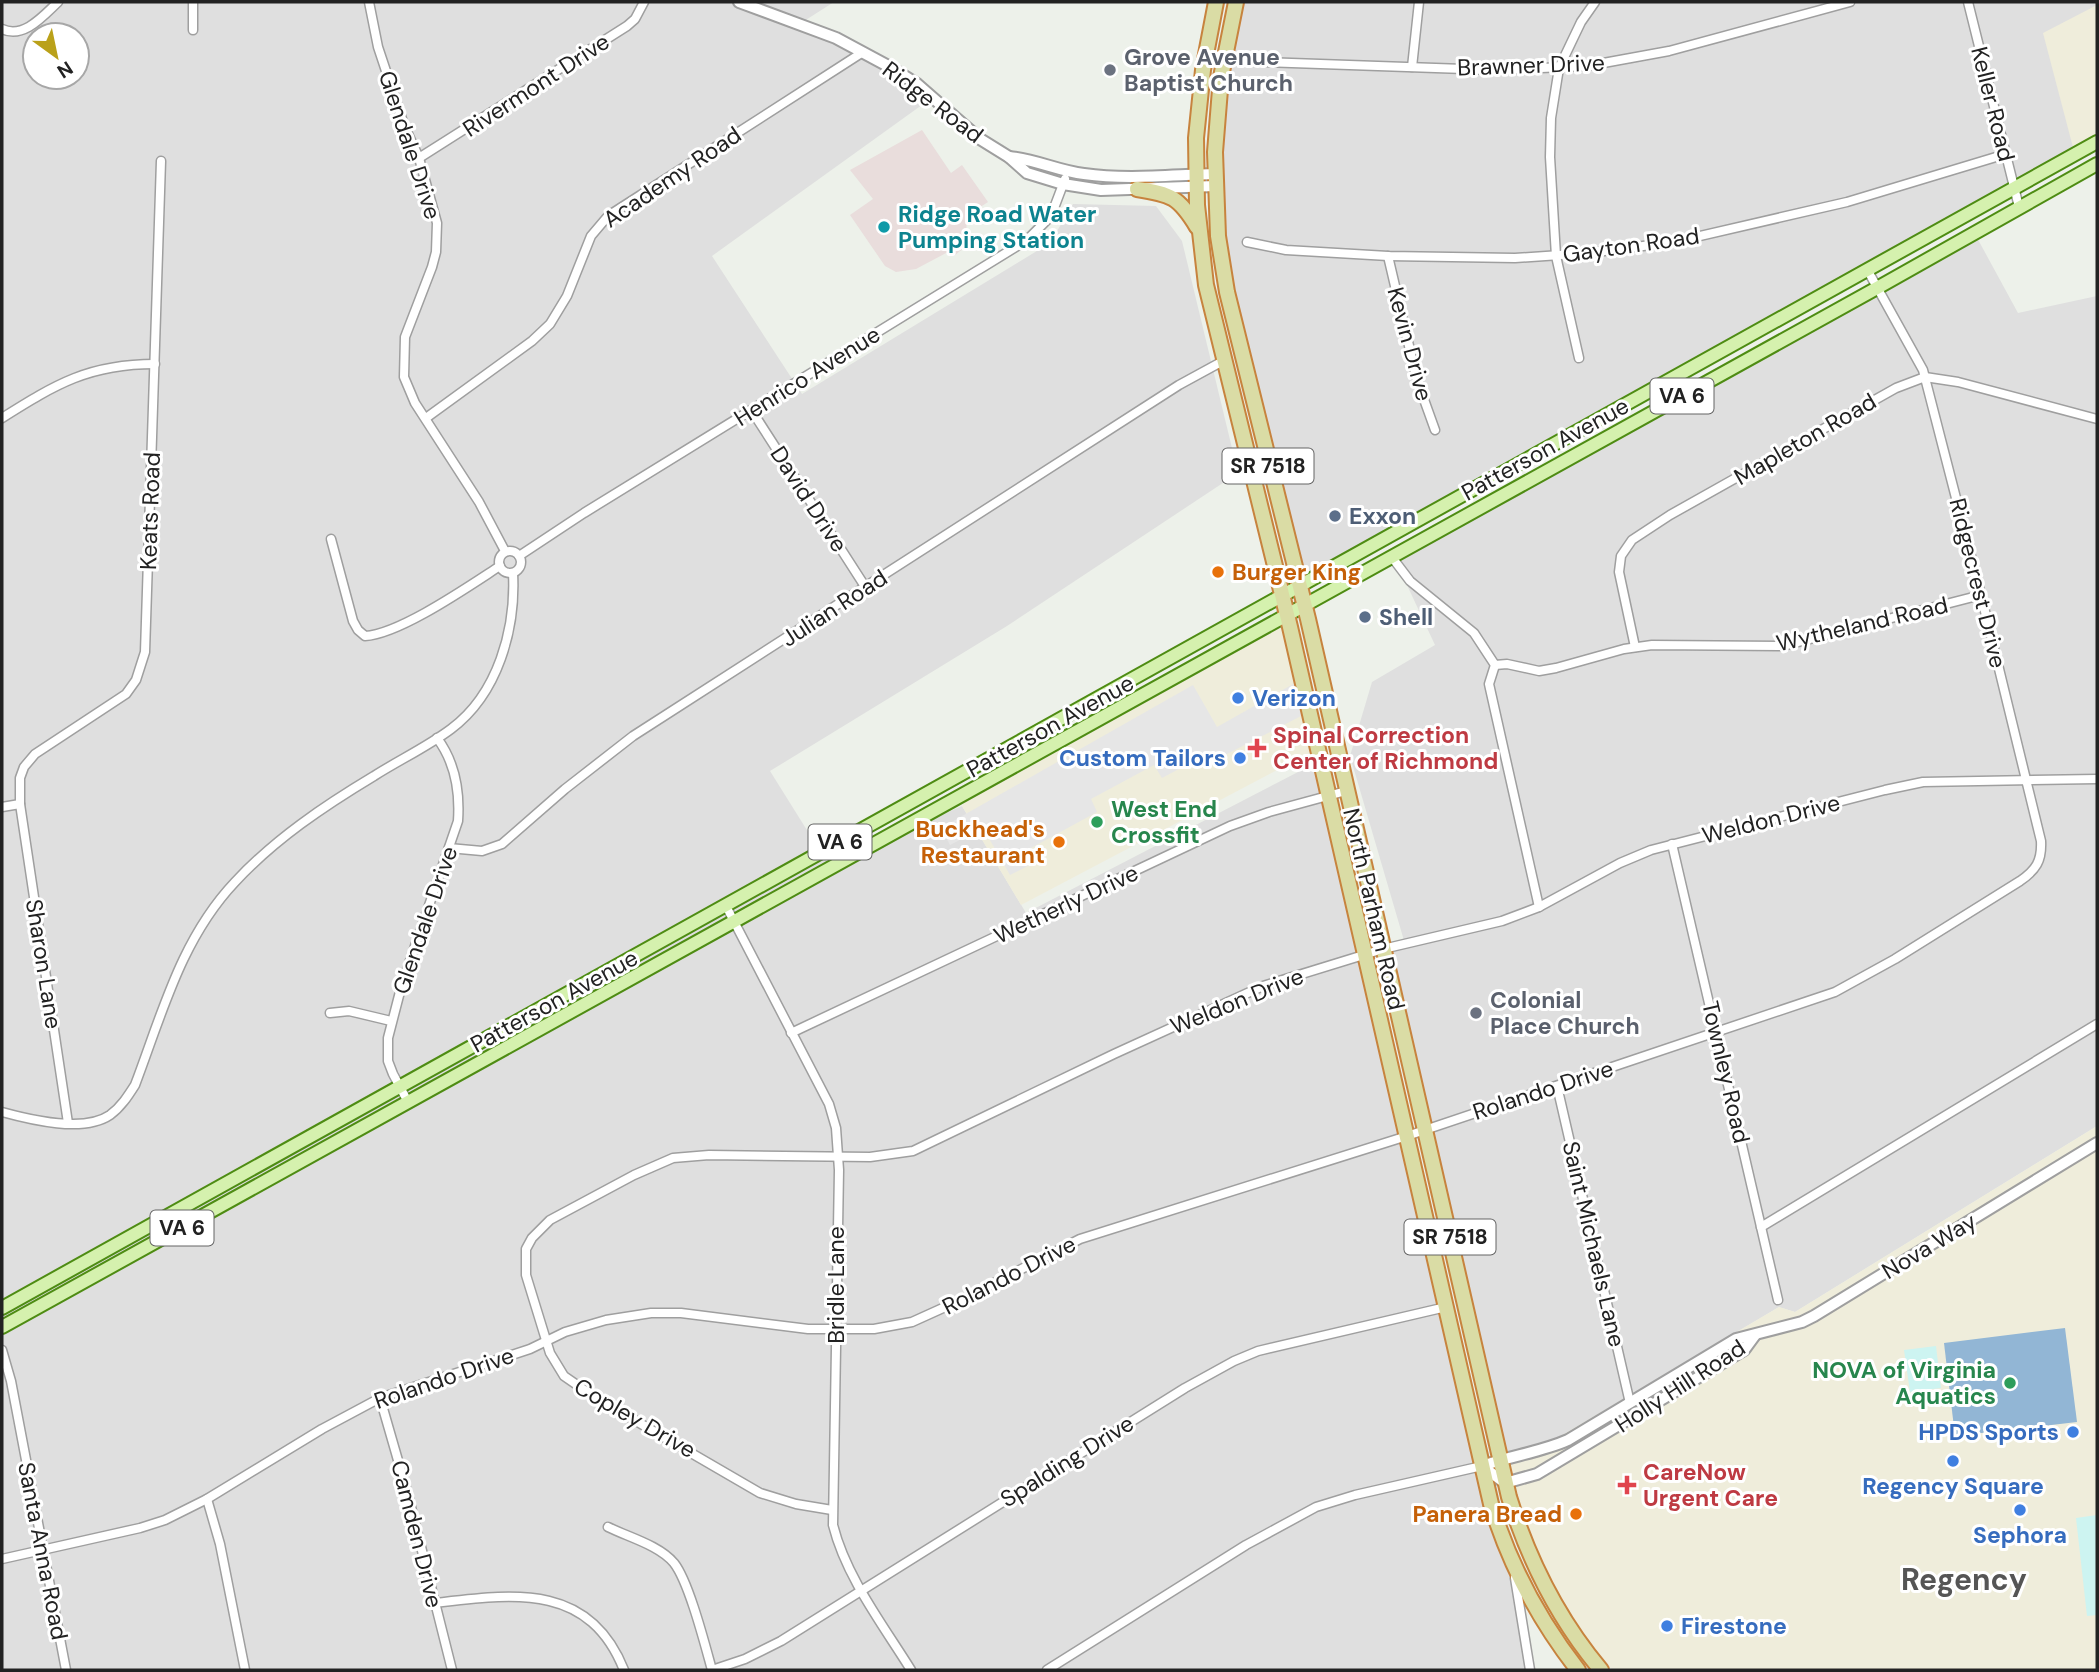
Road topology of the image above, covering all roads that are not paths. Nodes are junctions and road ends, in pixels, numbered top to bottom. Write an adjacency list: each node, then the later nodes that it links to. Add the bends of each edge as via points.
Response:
1 (58, 2): 12 (street, via 27,28)
2 (194, 2): 13 (street)
3 (369, 2): 22 (street, Glendale Drive, via 378,47)
4 (644, 2): 22 (street, Rivermont Drive, via 628,26)
5 (743, 2): 14 (street, Ridge Road)
6 (1216, 2): 15 (highway, North Parham Road / SR 7518)
7 (1236, 2): 16 (highway, North Parham Road / SR 7518)
8 (1419, 2): 17 (street)
9 (1595, 2): 18 (street)
10 (1850, 2): 18 (street, Brawner Drive, via 1669,51)
11 (1968, 2): 20 (street, Keller Road)
12 (2, 29)
13 (192, 30)
14 (863, 51): 21 (street, Ridge Road, via 916,84 980,139); 46 (street, Academy Road, via 608,216 591,236 568,296 550,324)
15 (1205, 60): 16 (street, Brawner Drive); 26 (highway, North Parham Road / SR 7518)
16 (1223, 60): 17 (street, Brawner Drive); 27 (highway, North Parham Road / SR 7518)
17 (1412, 67): 18 (street, Brawner Drive)
18 (1559, 68): 35 (street, via 1550,157)
19 (2097, 142): 29 (main road, Patterson Avenue / VA 6)
20 (2006, 155): 29 (street, Keller Road); 35 (street, Gayton Road, via 1847,202 1674,242)
21 (1009, 157): 25 (street, Ridge Road); 28 (street, Ridge Road, via 1027,173)
22 (419, 158): 46 (street, Glendale Drive, via 434,209 436,251 406,332 403,357 409,391)
23 (161, 161): 42 (street, Keats Road)
24 (2097, 164): 31 (main road, Patterson Avenue / VA 6)
25 (1067, 171): 26 (street, Ridge Road); 28 (street, Henrico Avenue)
26 (1196, 180): 27 (street, Ridge Road); 30 (street, Ridge Road); 32 (highway, North Parham Road / SR 7518)
27 (1215, 180): 39 (highway, North Parham Road / SR 7518, via 1221,255)
28 (1063, 184): 30 (street, Ridge Road); 44 (street, Henrico Avenue, via 1051,216 1027,240)
29 (2015, 188): 31 (street, Keller Road); 36 (main road, Patterson Avenue / VA 6)
30 (1137, 189): 32 (highway, via 1173,197)
31 (2019, 207): 37 (main road, Patterson Avenue / VA 6)
32 (1199, 230): 38 (highway, North Parham Road / SR 7518)
33 (1247, 242): 34 (street, Gayton Road, via 1286,250)
34 (1388, 256): 35 (street, Gayton Road); 48 (street, Kevin Drive, via 1417,380)
35 (1556, 256): 40 (street)
36 (1868, 271): 37 (street, Ridgecrest Drive); 55 (main road, Patterson Avenue / VA 6)
37 (1877, 288): 43 (street, Ridgecrest Drive); 52 (main road, Patterson Avenue / VA 6)
38 (1210, 304): 39 (highway, via 1219,315 1226,343); 41 (highway, North Parham Road / SR 7518)
39 (1239, 345): 55 (highway, North Parham Road / SR 7518)
40 (1579, 358)
41 (1223, 360): 56 (street, Julian Road); 58 (highway, North Parham Road / SR 7518)
42 (155, 364): 45 (street, via 109,367 78,375); 68 (street, Keats Road, via 146,636 141,668 133,685 117,701 31,758 20,778)
43 (1925, 377): 47 (street); 57 (street, Ridgecrest Drive); 61 (street, Mapleton Road, via 1896,388 1632,540 1621,556 1619,572)
44 (752, 411): 51 (street, Henrico Avenue); 56 (street, David Drive)
45 (2, 418)
46 (426, 418): 50 (street, Glendale Drive)
47 (2097, 419)
48 (1435, 430)
49 (331, 539): 53 (street, via 353,621 362,634 374,635 409,621)
50 (505, 551): 51 (street); 53 (street)
51 (519, 556): 54 (street, via 520,566)
52 (1391, 556): 59 (main road, Patterson Avenue / VA 6); 62 (street, via 1410,581 1474,633)
53 (500, 566): 54 (street)
54 (513, 573): 63 (street, via 513,611 497,669 466,716)
55 (1299, 587): 58 (main road, Patterson Avenue / VA 6); 59 (highway, North Parham Road / SR 7518)
56 (866, 588): 71 (street, Julian Road, via 633,736 502,844 482,851)
57 (1981, 595): 61 (street, Wytheland Road, via 1783,646); 64 (street, Ridgecrest Drive)
58 (1282, 596): 60 (highway, North Parham Road / SR 7518); 73 (main road, Patterson Avenue / VA 6)
59 (1304, 605): 60 (main road, Patterson Avenue / VA 6); 66 (highway, North Parham Road / SR 7518)
60 (1286, 615): 67 (highway, North Parham Road / SR 7518); 75 (main road, Patterson Avenue / VA 6)
61 (1636, 647): 62 (street, Wytheland Road, via 1539,671)
62 (1495, 665): 74 (street, via 1489,684)
63 (437, 738): 71 (street, Glendale Drive, via 452,764 458,799 458,821); 87 (street, via 325,807 236,881 180,962 135,1085 124,1102 97,1121)
64 (2026, 779): 65 (street, Weldon Drive); 70 (street, Weldon Drive, via 1906,785); 72 (street, Ridgecrest Drive, via 2040,860 2031,873)
65 (2097, 779)
66 (1346, 791): 67 (street, Wetherly Drive); 76 (highway, North Parham Road / SR 7518)
67 (1328, 796): 77 (highway, North Parham Road / SR 7518); 81 (street, Wetherly Drive, via 1230,826)
68 (20, 804): 69 (street); 87 (street, Sharon Lane)
69 (2, 807)
70 (1672, 844): 74 (street, Weldon Drive, via 1620,863); 82 (street, Townley Road)
71 (449, 848): 79 (street, Glendale Drive)
72 (2003, 892): 82 (street, Rolando Drive, via 1849,985)
73 (726, 906): 75 (street, Bridle Lane); 84 (main road, Patterson Avenue / VA 6)
74 (1539, 907): 76 (street, Weldon Drive, via 1503,921)
75 (734, 921): 81 (street, Bridle Lane); 85 (main road, Patterson Avenue / VA 6)
76 (1383, 949): 77 (street, Weldon Drive); 88 (highway, North Parham Road / SR 7518)
77 (1364, 955): 89 (highway, North Parham Road / SR 7518); 91 (street, Weldon Drive, via 1263,986 913,1151)
78 (330, 1013): 79 (street, via 349,1011)
79 (391, 1021): 84 (street, Glendale Drive, via 388,1061)
80 (2097, 1024): 93 (street)
81 (791, 1033): 91 (street, Bridle Lane, via 829,1104)
82 (1716, 1033): 83 (street, Rolando Drive); 93 (street, Townley Road)
83 (1558, 1086): 88 (street, Rolando Drive); 103 (street, Saint Michaels Lane)
84 (399, 1087): 85 (street, Glendale Drive); 96 (main road, Patterson Avenue / VA 6)
85 (408, 1102): 97 (main road, Patterson Avenue / VA 6)
86 (2, 1112): 87 (street)
87 (68, 1123)
88 (1425, 1130): 89 (street, Rolando Drive); 104 (highway, North Parham Road / SR 7518)
89 (1407, 1136): 95 (highway, North Parham Road / SR 7518); 98 (street, Rolando Drive, via 1080,1239 912,1322)
90 (2097, 1143): 99 (street, Nova Way, via 1807,1320)
91 (838, 1157): 92 (street, Weldon Drive, via 687,1156 663,1162); 98 (street, Bridle Lane)
92 (593, 1197): 100 (street, Copley Drive, via 550,1220 526,1249 526,1275)
93 (1761, 1227): 94 (street, Townley Road)
94 (1778, 1300)
95 (1446, 1307): 105 (highway, North Parham Road / SR 7518); 113 (street, Spalding Drive, via 1277,1346 1234,1361)
96 (2, 1308)
97 (2, 1327)
98 (837, 1329): 100 (street, Rolando Drive, via 651,1313 606,1320); 108 (street, Bridle Lane)
99 (1755, 1335): 103 (street, Holly Hill Road, via 1736,1339); 106 (street, Holly Hill Road, via 1744,1350 1547,1469)
100 (547, 1340): 102 (street, Rolando Drive); 108 (street, Copley Drive, via 564,1376 593,1396 760,1493)
101 (2, 1350): 110 (street, Santa Anna Road)
102 (380, 1398): 107 (street, Rolando Drive); 114 (street, Camden Drive)
103 (1630, 1403): 104 (street, Holly Hill Road, via 1554,1446)
104 (1500, 1460): 105 (street, Holly Hill Road); 106 (highway, North Parham Road / SR 7518)
105 (1482, 1466): 106 (street); 112 (highway, North Parham Road / SR 7518); 121 (street, Holly Hill Road, via 1306,1511)
106 (1505, 1483): 124 (highway, North Parham Road / SR 7518, via 1539,1577)
107 (207, 1499): 110 (street, Rolando Drive, via 140,1528); 116 (street)
108 (832, 1510): 113 (street, Bridle Lane, via 837,1543)
109 (608, 1527): 119 (street, via 659,1551 673,1563 686,1588)
110 (43, 1549): 111 (street, Rolando Drive); 115 (street, Santa Anna Road)
111 (2, 1559)
112 (1512, 1564): 122 (street); 123 (highway, North Parham Road / SR 7518, via 1540,1617)
113 (862, 1590): 119 (street, Spalding Drive, via 781,1642); 120 (street, Bridle Lane)
114 (435, 1603): 117 (street, Camden Drive); 118 (street, via 515,1597 563,1604 601,1630)
115 (66, 1670)
116 (245, 1670)
117 (452, 1670)
118 (624, 1670)
119 (712, 1670)
120 (911, 1670)
121 (1046, 1670)
122 (1530, 1670)
123 (1578, 1670)
124 (1601, 1670)

